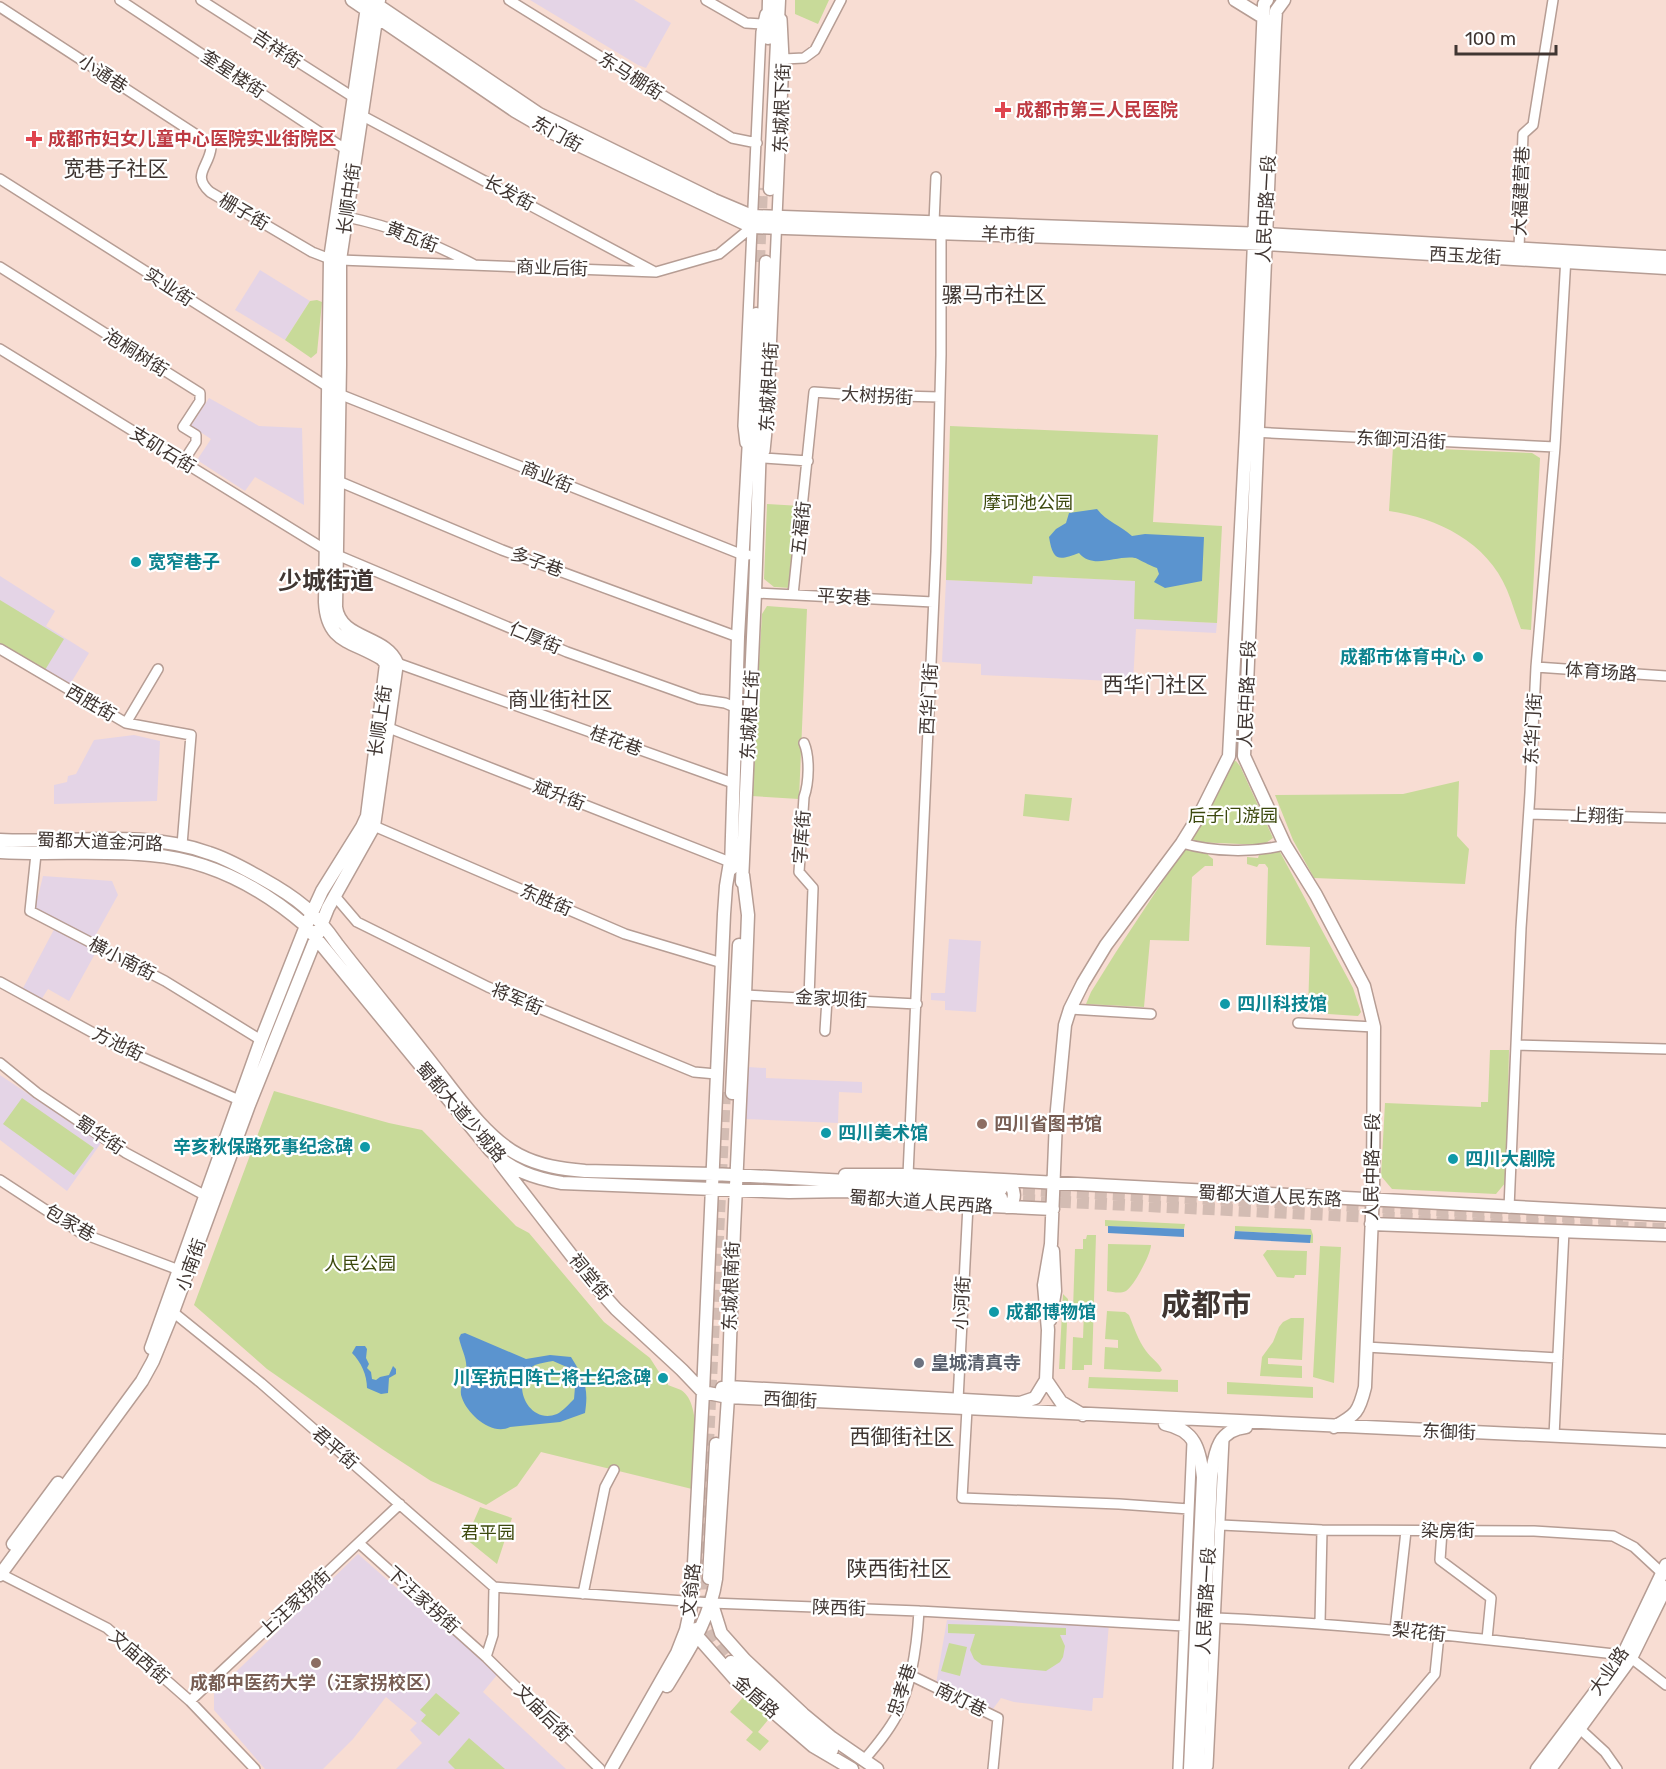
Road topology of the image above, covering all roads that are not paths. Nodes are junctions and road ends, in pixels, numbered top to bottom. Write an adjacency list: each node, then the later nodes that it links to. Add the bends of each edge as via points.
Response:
1 (120, 0): 24 (street, 奎星楼街)
2 (201, 0): 20 (street, 吉祥街)
3 (352, 0): 13 (main road, 东门街)
4 (509, 0): 23 (street, 东马棚街, via 732,138)
5 (706, 0): 17 (street, via 746,23)
6 (768, 0): 7 (main road, via 766,188); 17 (street, 东城根下街)
7 (779, 0): 19 (street, 东城根下街)
8 (841, 0): 19 (street, via 815,50 804,58)
9 (1235, 0): 16 (main road)
10 (1284, 0): 15 (main road)
11 (1553, 0): 32 (street, 大福建营巷, via 1533,125 1523,134)
12 (1263, 1): 15 (main road); 16 (main road, 人民中路一段)
13 (373, 5): 20 (main road, 长顺中街); 21 (main road, 长顺中街); 28 (main road, 东门街, via 539,114)
14 (0, 7): 22 (street, 小通巷)
15 (1276, 11): 18 (main road, 人民中路一段)
16 (1264, 18): 18 (main road); 31 (main road, 人民中路一段)
17 (762, 24): 23 (street, 东城根下街)
18 (1275, 25): 31 (main road, 人民中路一段)
19 (784, 59): 29 (street, 东城根下街)
20 (353, 97): 24 (main road, 长顺中街)
21 (361, 115): 27 (main road, 长顺中街); 40 (street, 长发街)
22 (206, 141): 35 (street, 栅子街, via 211,148 201,173 204,187 312,252)
23 (757, 143): 28 (street, 东城根下街)
24 (345, 148): 35 (main road, 长顺中街)
25 (936, 177): 30 (street, 西华门街)
26 (0, 178): 42 (street, 实业街)
27 (347, 216): 35 (main road, 长顺中街); 37 (street, 黄瓦街, via 428,241)
28 (752, 221): 29 (main road, 羊市街); 40 (street, 商业后街, via 718,254); 49 (street, 东城根中街, via 743,426)
29 (777, 222): 30 (main road, 羊市街); 49 (street, 东城根中街, via 768,421)
30 (938, 226): 31 (main road, 羊市街); 44 (street, 西华门街)
31 (1259, 239): 32 (main road, 西玉龙街); 33 (main road, 西玉龙街); 45 (main road, 人民中路一段)
32 (1519, 249): 33 (main road, 西玉龙街)
33 (1566, 257): 34 (main road, 西玉龙街); 39 (main road, 西玉龙街); 46 (street, 东华门街)
34 (1666, 257)
35 (335, 260): 37 (street, 商业后街); 42 (main road, 长顺中街)
36 (763, 262): 49 (main road)
37 (476, 265): 40 (street, 商业后街)
38 (0, 267): 48 (street, 泡桐树街, via 200,393 200,401 183,427 196,435 196,442)
39 (1666, 268)
40 (656, 272)
41 (0, 349): 48 (street, 支矶石街)
42 (334, 391): 50 (main road, 长顺上街); 51 (main road, 长顺上街); 52 (street, 商业街)
43 (814, 392): 44 (street, 大树拐街); 47 (street, 五福街)
44 (940, 397): 56 (street, 西华门街)
45 (1252, 432): 46 (street, 东御河沿街); 67 (main road, 人民中路一段); 68 (main road, 人民中路一段)
46 (1556, 447): 60 (street, 东华门街)
47 (808, 461): 49 (street); 55 (street, 五福街)
48 (183, 462): 51 (street, 支矶石街)
49 (757, 465): 52 (main road, 东城根中街); 53 (main road, 东城根中街)
50 (338, 481): 51 (main road, 长顺上街); 57 (street, 多子巷, via 502,549)
51 (331, 553): 59 (main road, 长顺上街, via 339,618 351,630 391,653); 63 (street, 仁厚街, via 567,652 699,699); 82 (main road, 长顺上街, via 326,609 330,628 382,658 387,667 365,822)
52 (743, 555): 53 (street, 商业街); 57 (main road, 东城根上街)
53 (756, 556): 54 (main road, 东城根上街)
54 (755, 593): 55 (street, 平安巷); 80 (main road, 东城根上街)
55 (794, 595): 56 (street, 平安巷)
56 (933, 602): 91 (street, 西华门街)
57 (738, 637): 63 (main road, 东城根上街)
58 (0, 649): 64 (street, 西胜街)
59 (397, 663): 65 (main road, 长顺上街); 69 (street, 桂花巷)
60 (1536, 667): 62 (street, 体育场路); 70 (street, 东华门街)
61 (158, 669): 64 (street)
62 (1666, 676)
63 (737, 708): 69 (main road, 东城根上街)
64 (126, 723): 76 (street, 西胜街, via 191,735)
65 (388, 728): 72 (main road, 长顺上街); 79 (street, 斌升街)
66 (804, 743): 89 (street, 字库街, via 807,789 799,872 813,888)
67 (1229, 756): 68 (main road); 74 (main road, 人民中路一段)
68 (1244, 756): 75 (main road, 人民中路一段)
69 (734, 783): 79 (main road, 东城根上街)
70 (1529, 814): 71 (street, 上翔街); 98 (street, 东华门街)
71 (1666, 818)
72 (374, 826): 81 (main road, 长顺上街); 86 (street, 东胜街, via 625,934)
73 (0, 840): 76 (main road, 蜀都大道金河路, via 145,841)
74 (1182, 843): 75 (street, via 1256,849); 92 (main road, 人民中路一段, via 1106,945)
75 (1285, 845): 95 (main road, 人民中路一段, via 1364,986)
76 (182, 846): 82 (main road, 蜀都大道金河路, via 209,852 240,866)
77 (0, 852): 78 (main road, 蜀都大道金河路)
78 (36, 854): 84 (main road, 蜀都大道金河路, via 139,854 182,860 248,883); 97 (street, 横小南街, via 30,911 165,981)
79 (730, 862): 80 (main road, 东城根上街, via 728,1093); 86 (main road, 东城根上街)
80 (742, 875): 88 (main road, 东城根上街, via 748,915)
81 (334, 895): 83 (main road, 长顺上街); 101 (street, 将军街, via 357,922 488,987 694,1072)
82 (312, 911): 83 (main road, 蜀都大道金河路); 84 (main road, 长顺上街)
83 (322, 922): 85 (main road, 小南街); 104 (main road, 蜀都大道少城路, via 473,1115 508,1148 564,1170)
84 (306, 926): 85 (main road, 蜀都大道少城路); 97 (main road, 小南街)
85 (316, 937): 103 (main road, 蜀都大道少城路); 124 (main road, 小南街, via 251,1099)
86 (722, 963): 101 (main road, 东城根上街)
87 (0, 982): 102 (street, 方池街, via 119,1047)
88 (745, 995): 89 (street, 金家坝街); 105 (main road, 东城根上街)
89 (809, 998): 90 (street, 金家坝街)
90 (827, 999): 91 (street, 金家坝街); 96 (street)
91 (917, 1004): 106 (street, 西华门街)
92 (1070, 1009): 93 (street); 109 (main road, 人民中路一段, via 1065,1025)
93 (1150, 1014)
94 (1298, 1023): 95 (street)
95 (1374, 1027): 115 (main road, 人民中路一段)
96 (825, 1031)
97 (261, 1040): 102 (main road, 小南街)
98 (1516, 1045): 99 (street); 117 (street, 东华门街)
99 (1666, 1049)
100 (0, 1063): 114 (street, 蜀华街, via 126,1153)
101 (716, 1074): 104 (main road, 东城根上街)
102 (239, 1100): 114 (main road, 小南街)
103 (490, 1150): 110 (main road, 蜀都大道少城路, via 504,1163 538,1179); 128 (main road, 祠堂街, via 616,1309)
104 (713, 1174): 105 (main road, 蜀都大道人民西路); 110 (main road, 东城根南街)
105 (737, 1175): 107 (main road, 蜀都大道人民西路); 111 (main road, 东城根南街)
106 (908, 1175): 107 (main road, 蜀都大道人民西路); 113 (main road, 蜀都大道人民西路)
107 (789, 1178): 113 (main road, 蜀都大道人民西路)
108 (0, 1180): 123 (street, 包家巷, via 81,1233)
109 (1053, 1183): 113 (main road, 蜀都大道人民西路); 115 (main road, 蜀都大道人民东路); 118 (main road, 人民中路一段)
110 (712, 1190): 111 (main road, 蜀都大道人民西路); 128 (main road, 东城根南街)
111 (737, 1191): 112 (main road, 蜀都大道人民西路); 129 (main road, 东城根南街)
112 (789, 1192): 113 (main road, 蜀都大道人民西路); 116 (main road, 蜀都大道人民西路)
113 (1004, 1194): 116 (main road, 蜀都大道人民西路); 118 (main road, 蜀都大道人民西路)
114 (206, 1196): 123 (main road, 小南街)
115 (1372, 1201): 117 (main road, 蜀都大道人民东路); 120 (main road, 人民中路一段)
116 (968, 1206): 130 (street, 小河街)
117 (1509, 1208): 119 (main road, 蜀都大道人民东路)
118 (1053, 1209): 127 (main road, 人民中路一段, via 1056,1291 1048,1330)
119 (1666, 1215)
120 (1371, 1224): 121 (main road); 125 (main road, 人民中路一段)
121 (1564, 1231): 122 (main road); 126 (street)
122 (1666, 1235)
123 (179, 1270): 151 (main road, 小南街, via 140,1371)
124 (173, 1312): 143 (street, 君平街); 151 (main road, 小南街, via 142,1381)
125 (1366, 1347): 126 (street); 136 (main road, 人民中路一段, via 1365,1387 1359,1408)
126 (1558, 1358): 138 (street)
127 (1046, 1380): 130 (main road, 西御街, via 1035,1398 1024,1403); 132 (main road, via 1061,1402)
128 (703, 1392): 129 (main road, 西御街); 155 (main road, 文翁路)
129 (728, 1392): 130 (main road, 西御街); 131 (main road, 西御街); 156 (main road, 文翁路, via 716,1579)
130 (958, 1400)
131 (967, 1409): 132 (main road, 西御街); 144 (street, via 963,1498)
132 (1083, 1415): 133 (main road, 西御街)
133 (1132, 1418): 134 (main road, 西御街); 139 (main road, via 1179,1428)
134 (1231, 1422): 135 (main road, 东御街)
135 (1283, 1425): 136 (main road, 东御街); 137 (main road, via 1240,1428)
136 (1334, 1427): 138 (main road, 东御街)
137 (1224, 1436): 145 (street, 人民南路一段); 182 (main road, 人民南路一段, via 1217,1448 1211,1477)
138 (1554, 1436): 140 (main road, 东御街)
139 (1192, 1439): 144 (street, 人民南路一段); 181 (main road, 人民南路一段, via 1203,1476)
140 (1666, 1441)
141 (716, 1444): 156 (main road, 文翁路, via 709,1563)
142 (614, 1470): 154 (street, via 605,1487)
143 (400, 1504): 149 (street, 上汪家拐街); 152 (street, 君平街)
144 (1189, 1509): 160 (street, 人民南路一段)
145 (1221, 1525): 146 (street, 染房街); 158 (street, 人民南路一段)
146 (1322, 1530): 147 (street, 染房街); 159 (street)
147 (1406, 1531): 148 (street, 染房街); 161 (street)
148 (1442, 1531): 150 (street, 染房街, via 1613,1536); 164 (street, via 1440,1560 1491,1598)
149 (360, 1544): 166 (street, 下汪家拐街); 170 (street, 上汪家拐街)
150 (1664, 1569): 165 (main road, 大业路)
151 (0, 1570): 170 (street, 文庙西街, via 107,1628)
152 (494, 1587): 154 (street, 陕西街); 166 (street, via 493,1635)
153 (1666, 1587): 165 (main road, 大业路)
154 (583, 1594): 155 (street, 陕西街)
155 (692, 1602): 156 (street, 陕西街); 163 (main road); 175 (main road, 文翁路, via 677,1653)
156 (711, 1603): 157 (street, 陕西街); 163 (main road, 文翁路); 172 (main road, 金盾路, via 721,1633 745,1660)
157 (919, 1611): 160 (street, 陕西街); 168 (street, 忠孝巷)
158 (1216, 1618): 159 (street, 梨花街); 183 (street, 人民南路一段)
159 (1320, 1623): 161 (street, 梨花街)
160 (1184, 1626): 180 (street, 人民南路一段)
161 (1395, 1630): 162 (street, 梨花街)
162 (1440, 1635): 164 (street, 梨花街); 184 (street, via 1435,1674)
163 (698, 1637): 176 (main road, 文翁路); 177 (main road, 金盾路, via 735,1679 813,1746)
164 (1487, 1639): 165 (street, 梨花街)
165 (1627, 1656): 169 (street); 171 (main road, 大业路); 185 (main road, 大业路)
166 (486, 1657): 174 (street, 文庙后街)
167 (731, 1662): 172 (main road, 金盾路, via 824,1744)
168 (910, 1675): 172 (street, 忠孝巷, via 897,1715); 179 (street, 南灯巷, via 998,1718)
169 (1666, 1685)
170 (190, 1701): 173 (street, 文庙西街)
171 (1580, 1729): 186 (main road, 大业路); 187 (street)
172 (862, 1765): 178 (main road, 金盾路)
173 (255, 1769)
174 (600, 1769)
175 (611, 1769)
176 (618, 1769)
177 (852, 1769)
178 (877, 1769)
179 (993, 1769)
180 (1178, 1769)
181 (1190, 1769)
182 (1198, 1769)
183 (1206, 1769)
184 (1354, 1769)
185 (1537, 1769)
186 (1550, 1769)
187 (1617, 1769)

